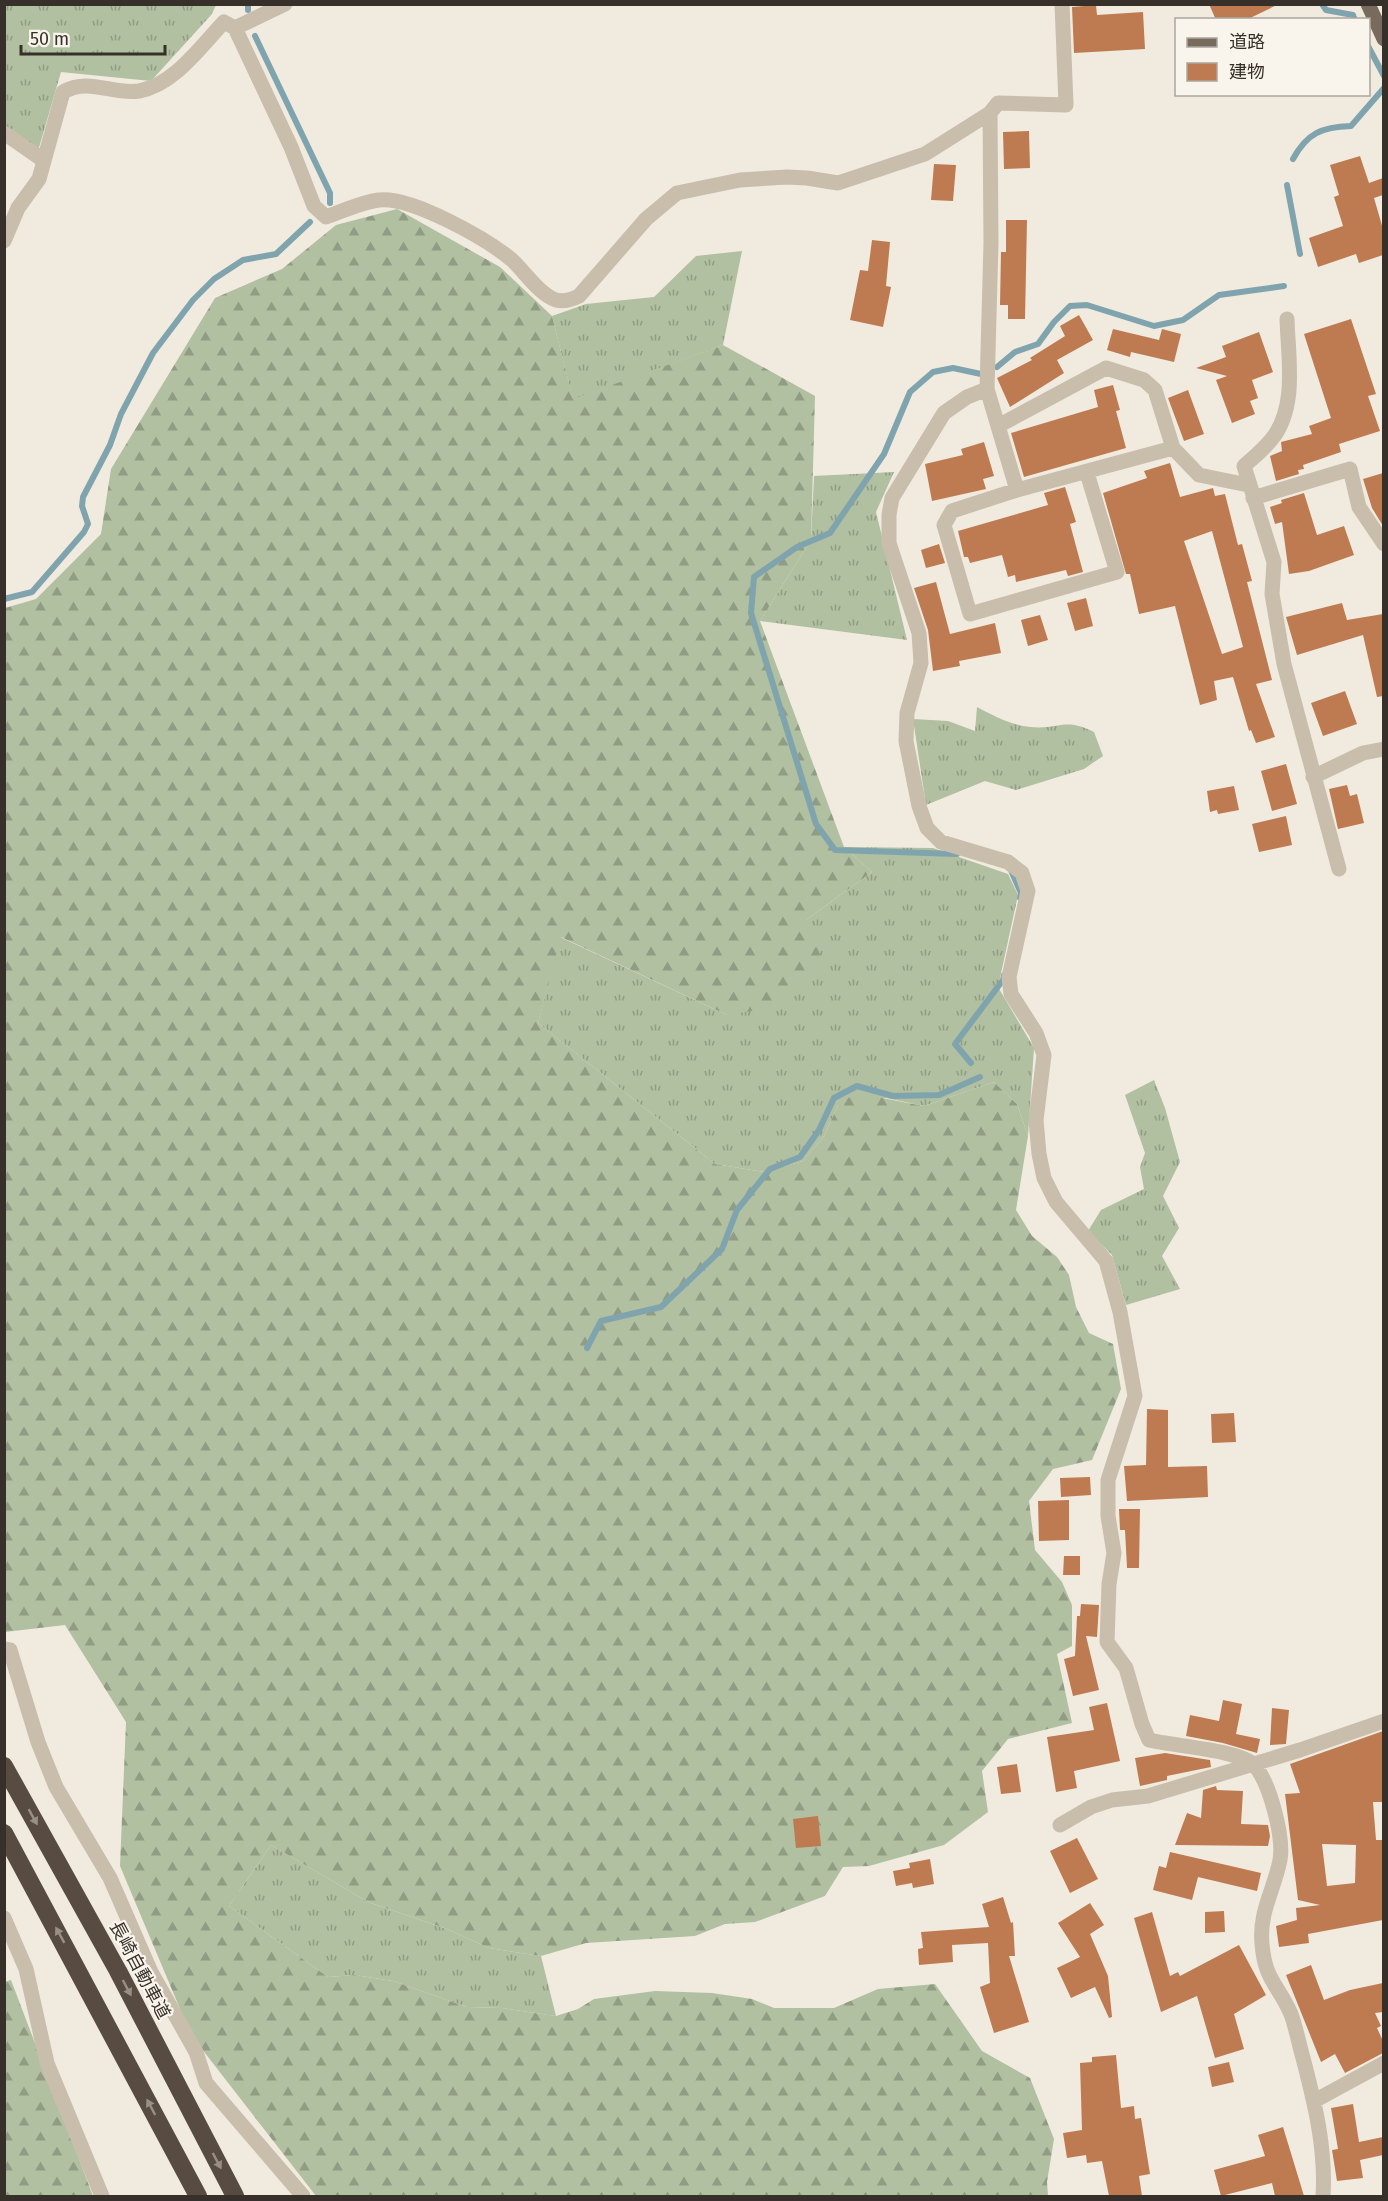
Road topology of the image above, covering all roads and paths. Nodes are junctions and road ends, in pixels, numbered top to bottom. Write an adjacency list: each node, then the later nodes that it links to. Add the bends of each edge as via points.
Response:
1 (285, 4): 4 (street)
2 (1062, 4): 6 (street, via 1066,105 998,103)
3 (1368, 4): 5 (main road)
4 (235, 28): 6 (street, via 295,154 314,206 326,217 380,200 404,203 468,230 511,260 557,300 579,296 646,219 677,193 740,180 787,177 838,183 925,154); 8 (street, via 224,22 168,79 139,91 76,85 63,92)
5 (1383, 39)
6 (990, 113): 11 (street)
7 (4, 133): 8 (street)
8 (44, 160): 9 (street, via 39,179 18,208)
9 (4, 241)
10 (1287, 318): 16 (street, via 1286,412 1272,440 1244,466)
11 (987, 389): 12 (street); 23 (street, via 944,413 892,498 889,543 919,633 921,663 907,713 906,741 927,828 941,842 1008,862 1022,873 1028,891 1009,977 1011,994 1036,1033 1044,1055 1036,1120 1041,1162 1056,1202 1106,1261 1135,1396 1108,1480 1114,1553 1107,1642 1126,1668 1149,1740 1170,1746 1213,1749)
12 (998, 426): 13 (street, via 1106,368 1144,380 1155,390); 15 (street)
13 (1173, 448): 14 (street); 16 (street, via 1199,474)
14 (1087, 472): 15 (street); 15 (street, via 1117,573 970,614 944,525 952,511)
15 (1017, 490)
16 (1250, 492): 17 (street, via 1350,469 1359,507); 19 (street, via 1274,562 1272,594 1284,664)
17 (1383, 544)
18 (1383, 749): 19 (street, via 1363,753)
19 (1314, 777): 20 (street)
20 (1339, 869)
21 (4, 1649): 33 (street, via 10,1650 56,1787 110,1878 151,1972 196,2052 206,2083)
22 (1383, 1720): 23 (street)
23 (1253, 1764): 25 (street, via 1148,1796 1112,1800); 29 (street, via 1266,1783 1279,1836 1280,1859 1261,1919 1266,1972 1291,2014)
24 (4, 1766): 32 (highway, 長崎自動車道, one-way to 32)
25 (1060, 1825)
26 (4, 1833): 31 (highway, one-way to 26)
27 (4, 1918): 30 (street, via 26,1970 47,2063)
28 (1383, 2063): 29 (street)
29 (1316, 2100): 34 (street)
30 (102, 2196)
31 (198, 2196)
32 (236, 2196)
33 (303, 2196)
34 (1323, 2196)

